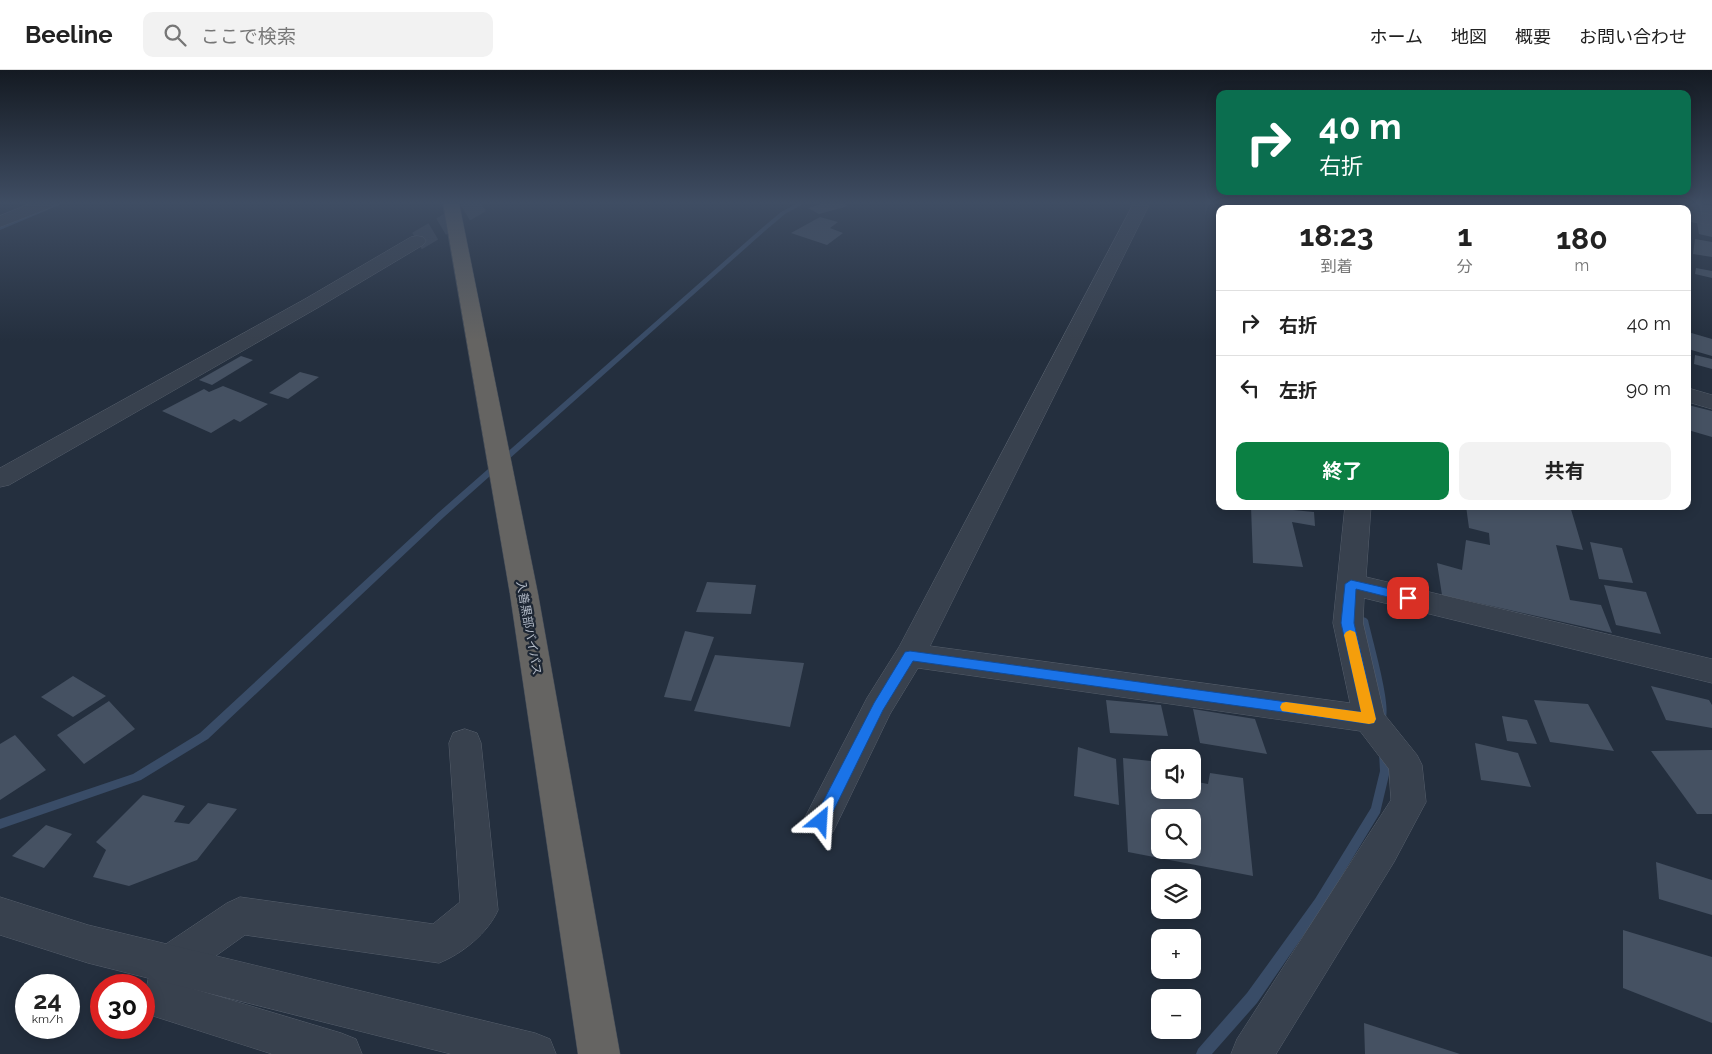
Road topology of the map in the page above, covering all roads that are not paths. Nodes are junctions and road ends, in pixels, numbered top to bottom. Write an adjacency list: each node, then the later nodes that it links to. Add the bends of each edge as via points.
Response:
1 (404, 249): 6 (street)
2 (459, 249): 18 (highway, 入善黒部バイパス, via 524,594)
3 (1118, 249): 9 (street)
4 (1691, 396): 5 (street)
5 (1712, 402)
6 (0, 479)
7 (1358, 510): 8 (street)
8 (1351, 584): 10 (street); 11 (street, via 1348,623)
9 (910, 656): 11 (street); 13 (street, via 878,706)
10 (1712, 671)
11 (1369, 719): 19 (street, via 1405,766 1409,802)
12 (465, 743): 15 (street, via 479,910 439,944 240,916)
13 (821, 821)
14 (0, 916): 15 (street, via 88,944)
15 (171, 964): 16 (street, via 164,1001); 17 (street)
16 (341, 1054)
17 (535, 1054)
18 (599, 1054)
19 (1252, 1054)

